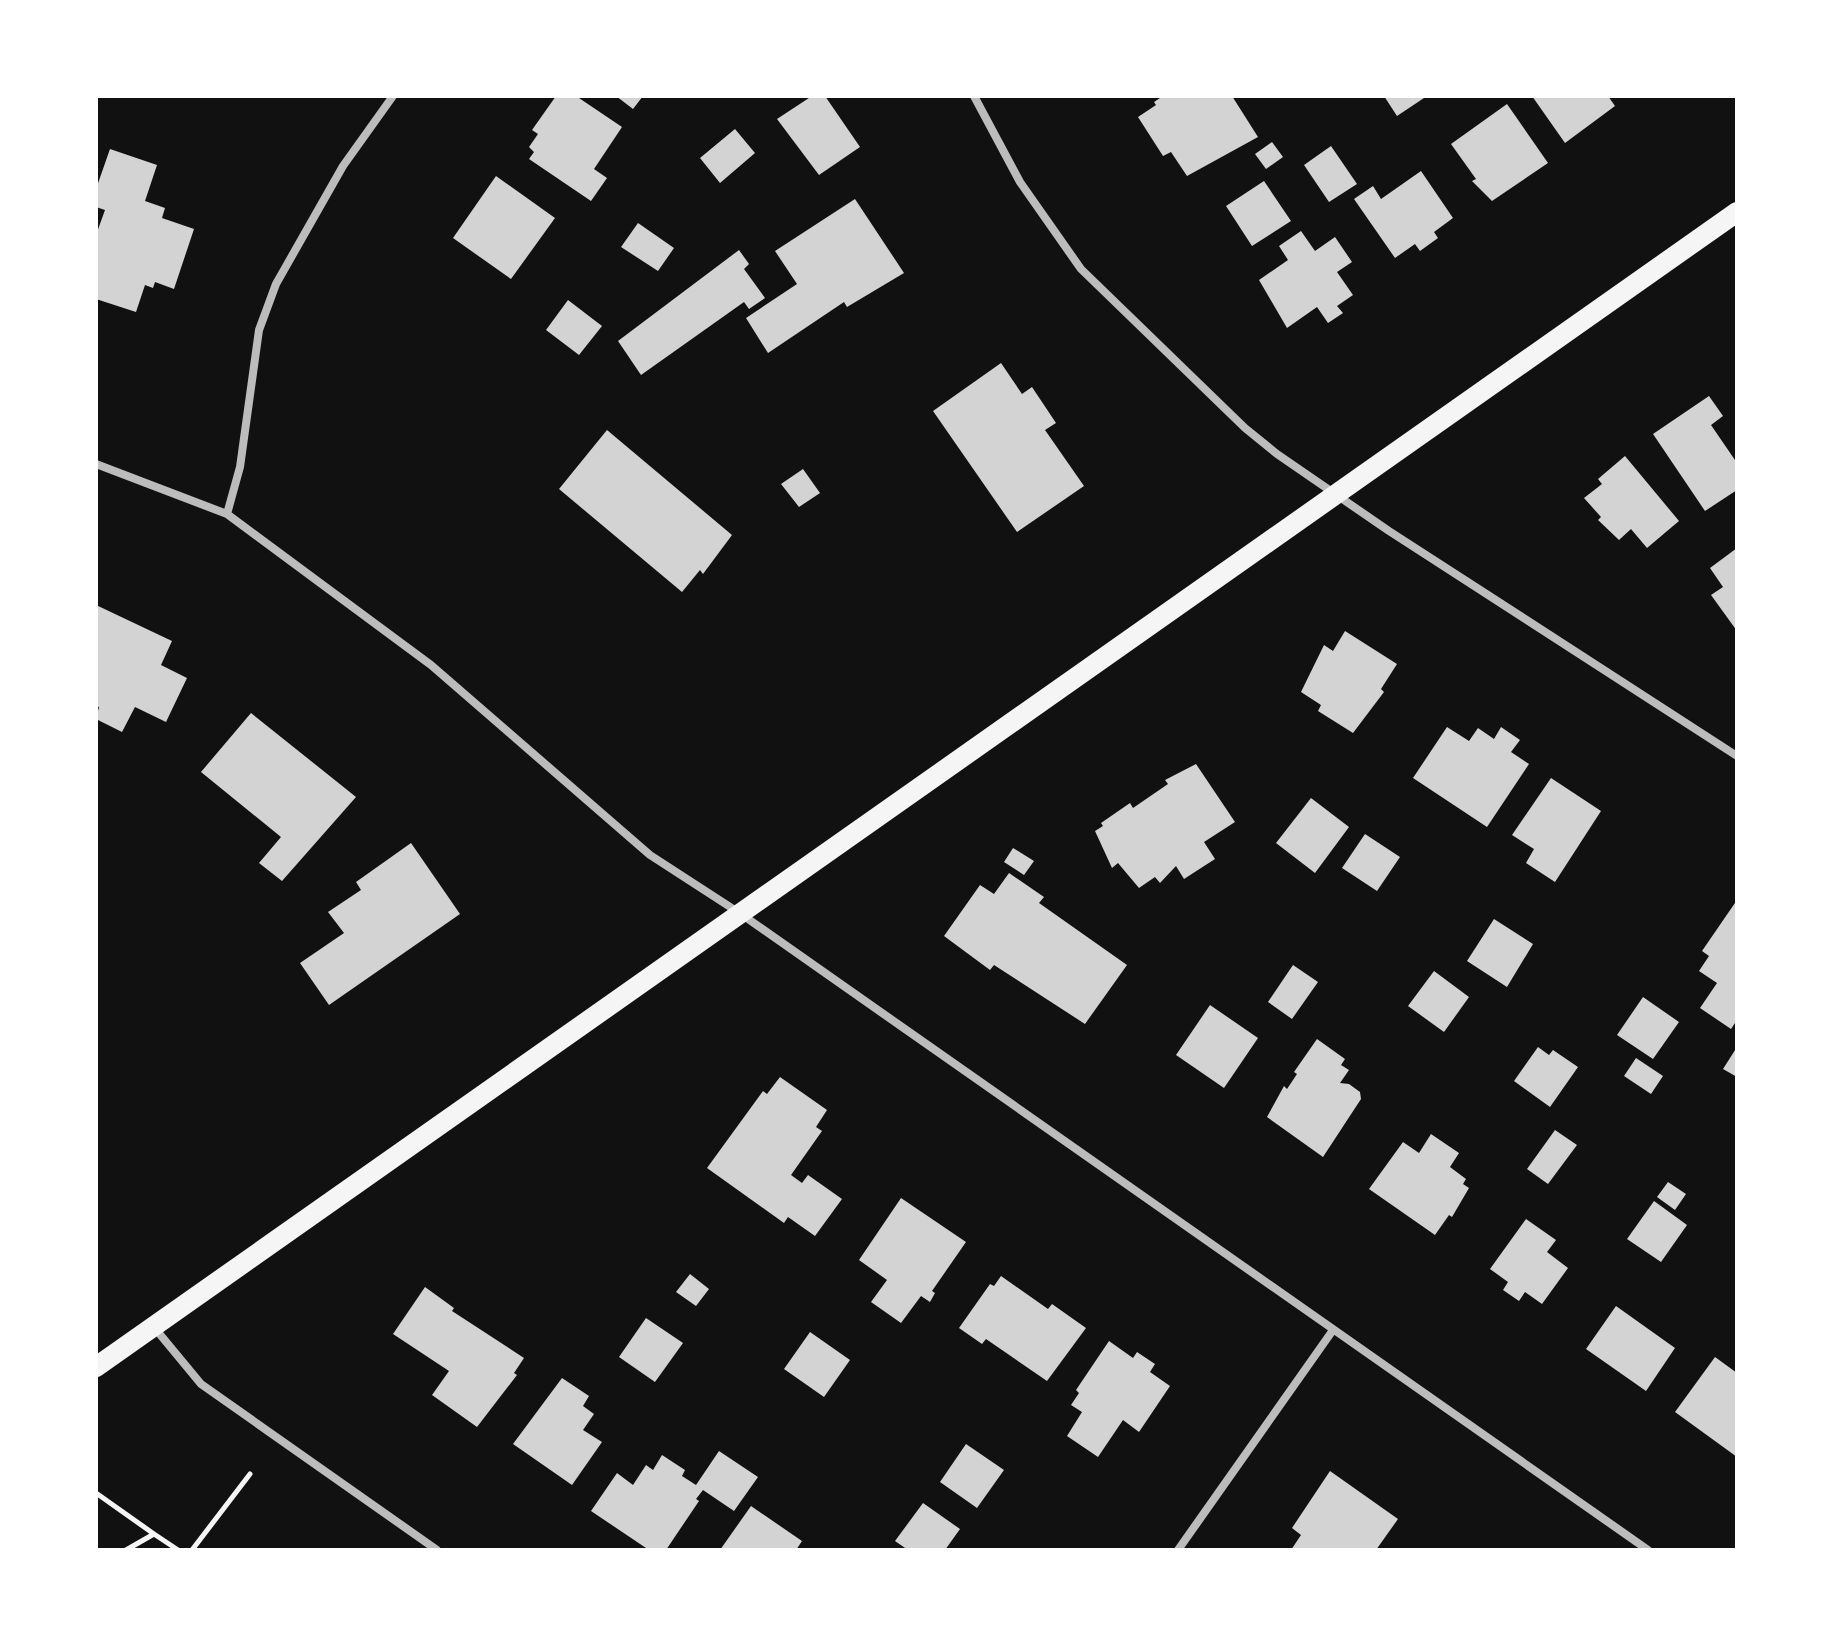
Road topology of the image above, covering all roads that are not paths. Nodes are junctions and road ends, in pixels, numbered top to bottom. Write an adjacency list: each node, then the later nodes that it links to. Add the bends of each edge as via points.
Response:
1 (393, 96): 6 (street, via 343,166 276,284 259,330 240,467)
2 (974, 96): 5 (street, via 1020,182 1081,269 1245,428)
3 (1737, 212): 5 (main road)
4 (96, 464): 6 (street)
5 (1335, 494): 7 (street); 8 (main road)
6 (227, 514): 8 (street, via 431,665 650,855)
7 (1737, 756)
8 (741, 914): 9 (main road); 10 (street)
9 (153, 1326): 11 (main road); 12 (street, via 201,1384)
10 (1333, 1330): 13 (street); 14 (street)
11 (96, 1367)
12 (437, 1550)
13 (1178, 1550)
14 (1648, 1550)

